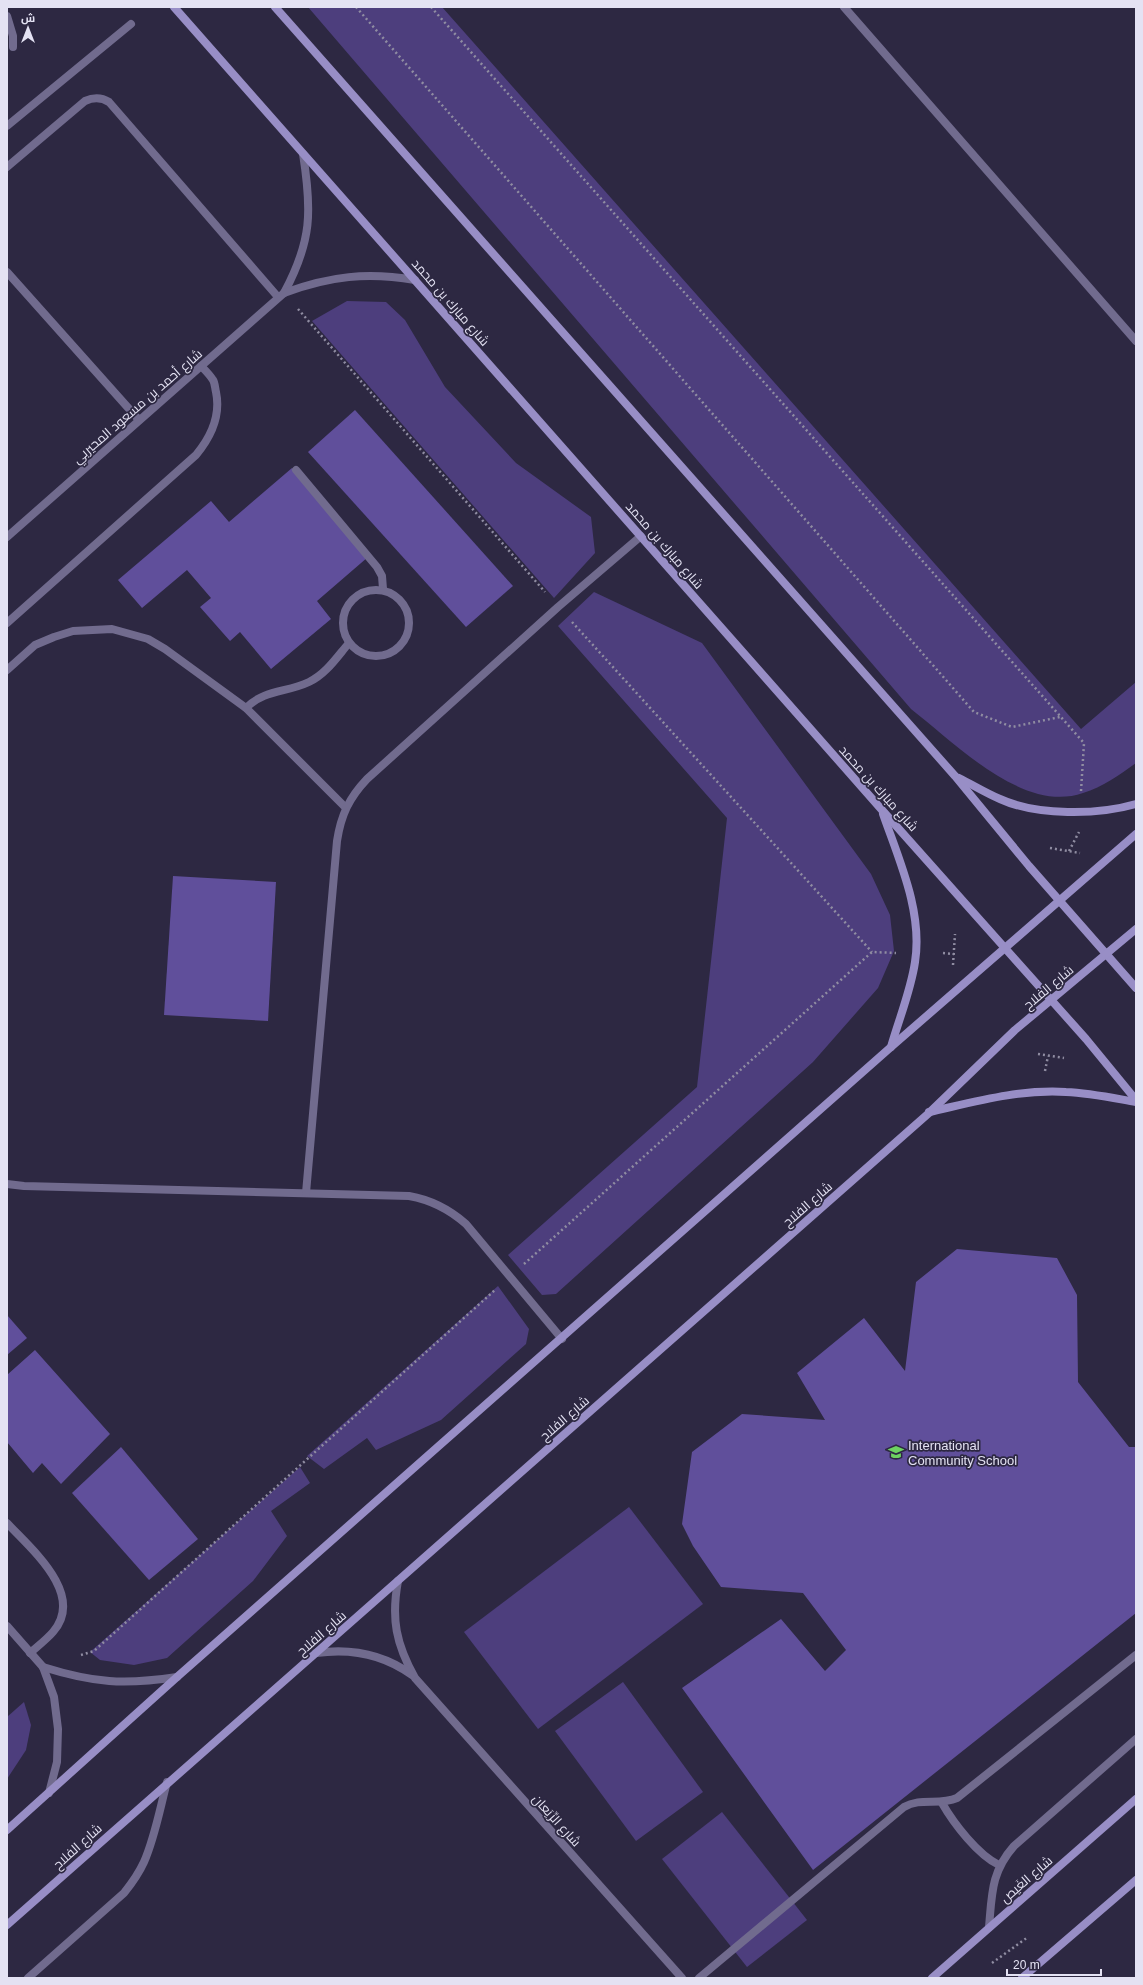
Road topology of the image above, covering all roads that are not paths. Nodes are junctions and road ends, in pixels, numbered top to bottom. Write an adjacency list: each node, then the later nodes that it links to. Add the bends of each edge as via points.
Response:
1 (174, 7): 8 (main road, شارع مبارك بن محمد)
2 (275, 7): 24 (main road)
3 (844, 7): 13 (street)
4 (7, 16): 6 (street, via 13,36)
5 (132, 24): 7 (street)
6 (13, 47)
7 (7, 126)
8 (303, 154): 11 (main road, شارع مبارك بن محمد); 12 (street, شارع أحمد بن مسعود المحيربي, via 309,202 308,226 304,249 295,272)
9 (7, 166): 12 (street, via 85,101 104,99)
10 (7, 272): 15 (street)
11 (415, 280): 12 (street, شارع أحمد بن مسعود المحيربي, via 382,276 335,278 309,284); 17 (main road, شارع مبارك بن محمد)
12 (281, 295): 14 (street, شارع أحمد بن مسعود المحيربي)
13 (1136, 341)
14 (201, 366): 15 (street, شارع أحمد بن مسعود المحيربي); 20 (street, via 214,381 217,399 214,427 207,442 196,455)
15 (139, 420): 18 (street, شارع أحمد بن مسعود المحيربي)
16 (296, 470): 19 (street, via 377,567 382,576)
17 (641, 536): 26 (street, via 367,779); 27 (main road, شارع مبارك بن محمد)
18 (7, 537)
19 (383, 590): 21 (street, via 360,593 344,610 342,622); 21 (street, via 398,598 408,612 410,624 401,645 381,656 369,656)
20 (7, 623)
21 (349, 643): 23 (street, via 316,678 308,683 260,696)
22 (7, 670): 23 (street, via 35,646 54,637 73,631 112,629 136,635 165,649)
23 (246, 708): 26 (street)
24 (955, 776): 25 (main road, via 1001,800 1043,811 1088,811); 29 (main road)
25 (1136, 804)
26 (345, 807): 39 (street, via 337,841)
27 (882, 810): 31 (main road, شارع مبارك بن محمد); 35 (main road, via 907,887 915,932 915,961)
28 (1136, 834): 29 (main road)
29 (1059, 901): 31 (main road); 32 (main road)
30 (1136, 929): 32 (main road, شارع الفلاح)
31 (1004, 948): 34 (main road, شارع مبارك بن محمد); 35 (main road)
32 (1106, 954): 33 (main road); 34 (main road, شارع الفلاح)
33 (1136, 988)
34 (1050, 1000): 36 (main road, شارع مبارك بن محمد, via 1086,1039); 37 (main road, شارع الفلاح)
35 (891, 1047): 40 (main road)
36 (1136, 1101): 37 (main road, via 1092,1094 1043,1092 991,1098)
37 (929, 1112): 42 (main road, شارع الفلاح)
38 (7, 1184): 39 (street)
39 (306, 1193): 40 (street, via 409,1196 438,1204 466,1224)
40 (562, 1339): 48 (main road)
41 (7, 1523): 44 (street, via 55,1577 62,1597 62,1609 54,1631)
42 (398, 1581): 45 (main road, شارع الفلاح); 49 (street, شارع الرِّيَعان, via 394,1614 396,1631 400,1647)
43 (7, 1626): 44 (street)
44 (30, 1653): 47 (street)
45 (316, 1653): 49 (street, شارع الرِّيَعان, via 334,1651 368,1654 385,1659); 51 (main road, شارع الفلاح)
46 (1136, 1655): 54 (street, via 957,1798)
47 (43, 1667): 48 (street, via 75,1677 109,1682 143,1682); 52 (street, via 54,1697 58,1729 57,1762)
48 (178, 1677): 52 (main road)
49 (415, 1678): 61 (street, شارع الرِّيَعان)
50 (1136, 1738): 56 (street, via 1014,1846)
51 (167, 1782): 58 (main road, شارع الفلاح); 60 (street, via 150,1847 136,1878 124,1893)
52 (49, 1793): 55 (main road)
53 (1136, 1799): 59 (main road, شارع الغَيص)
54 (942, 1803): 56 (street, via 953,1820 986,1856); 62 (street, via 919,1802 904,1807)
55 (7, 1830)
56 (999, 1865): 59 (street, via 993,1885)
57 (1136, 1880): 64 (main road)
58 (7, 1925)
59 (989, 1928): 63 (main road, شارع الغَيص)
60 (28, 1978)
61 (682, 1978)
62 (699, 1978)
63 (932, 1978)
64 (1022, 1978)

